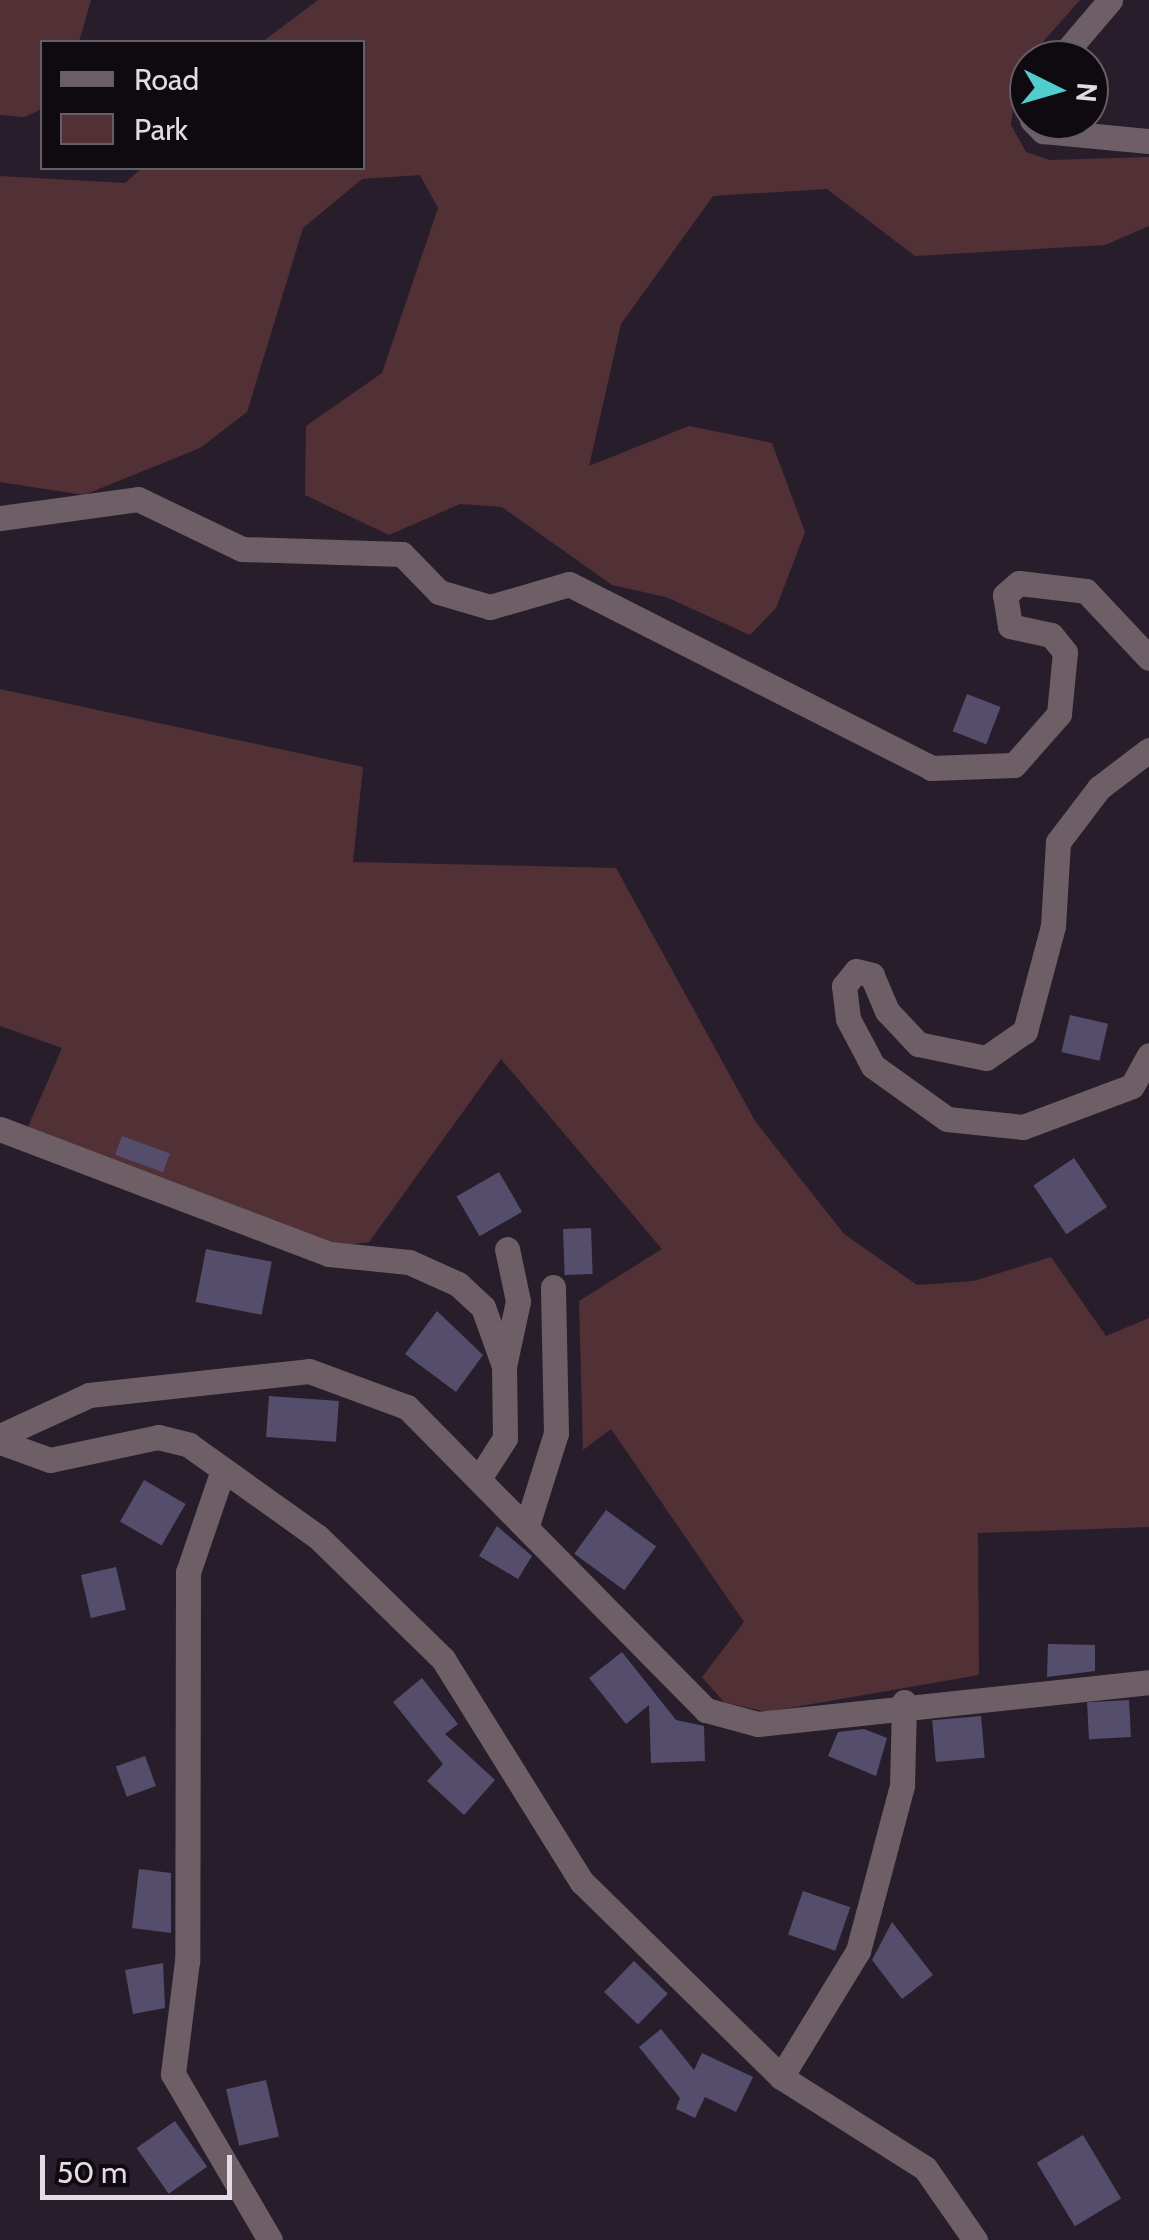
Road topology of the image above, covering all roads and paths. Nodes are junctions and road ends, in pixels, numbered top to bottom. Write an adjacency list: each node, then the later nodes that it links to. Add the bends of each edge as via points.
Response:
1 (1110, 0): 2 (street)
2 (1075, 40)
3 (1109, 138): 4 (street)
4 (1149, 141)
5 (0, 518): 6 (street, via 138,499 242,549 402,554 439,592 490,607 569,584 932,768 1014,765 1059,714 1064,652 1052,635 1010,626 1005,595 1019,583 1086,591)
6 (1149, 658)
7 (1149, 750): 8 (street, via 1099,788 1058,842 1053,926 1025,1030 986,1058 918,1044 887,1011 872,976 856,970 844,986 848,1018 873,1066 947,1120 1022,1127 1132,1086)
8 (1149, 1055)
9 (0, 1130): 12 (street, via 329,1254 410,1262 458,1284 483,1307)
10 (507, 1250): 12 (street, via 518,1301)
11 (553, 1287): 16 (street, via 556,1433)
12 (504, 1366): 15 (street, via 505,1438)
13 (0, 1439): 14 (street, via 50,1460 158,1437 190,1445); 15 (street, via 89,1394 310,1370 407,1407)
14 (223, 1470): 19 (street, via 318,1537 443,1659 582,1882); 20 (street, via 188,1572 187,1962 173,2074)
15 (482, 1474): 16 (street)
16 (528, 1522): 18 (street, via 706,1710 758,1724)
17 (1149, 1682): 18 (street)
18 (904, 1702): 19 (street, via 902,1786 858,1951)
19 (780, 2078): 21 (street, via 925,2168)
20 (270, 2240)
21 (975, 2240)

